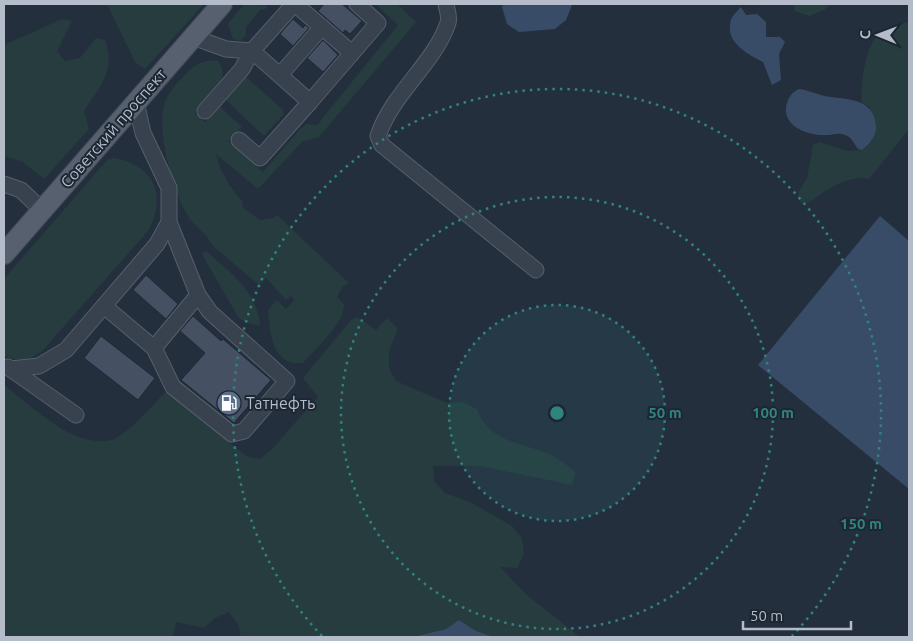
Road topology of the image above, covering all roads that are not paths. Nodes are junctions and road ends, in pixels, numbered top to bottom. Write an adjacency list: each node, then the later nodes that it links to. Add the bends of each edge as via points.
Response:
1 (222, 4): 6 (main road, Советский проспект)
2 (294, 4): 5 (lane); 7 (lane)
3 (357, 4): 8 (lane, via 378,23)
4 (446, 4): 18 (lane, via 449,21 437,46 384,118 378,136 382,145)
5 (322, 27): 8 (lane); 9 (lane)
6 (193, 37): 7 (lane, via 226,48); 10 (main road, Советский проспект)
7 (252, 51): 9 (lane); 12 (lane, via 242,69)
8 (352, 53): 11 (lane)
9 (280, 75): 11 (lane)
10 (136, 102): 15 (main road, Советский проспект); 16 (lane, via 143,133 169,188)
11 (310, 102): 13 (lane, via 260,158)
12 (205, 111)
13 (239, 140)
14 (4, 184): 15 (lane, via 21,190)
15 (42, 210): 17 (main road, Советский проспект)
16 (169, 222): 19 (lane); 20 (lane, via 157,244)
17 (4, 254)
18 (536, 270)
19 (198, 296): 21 (lane); 21 (lane, via 210,312 287,381 244,431 232,434 173,387)
20 (104, 306): 21 (lane); 22 (lane, via 66,350 39,366)
21 (154, 348)
22 (8, 366): 23 (lane)
23 (76, 415)

